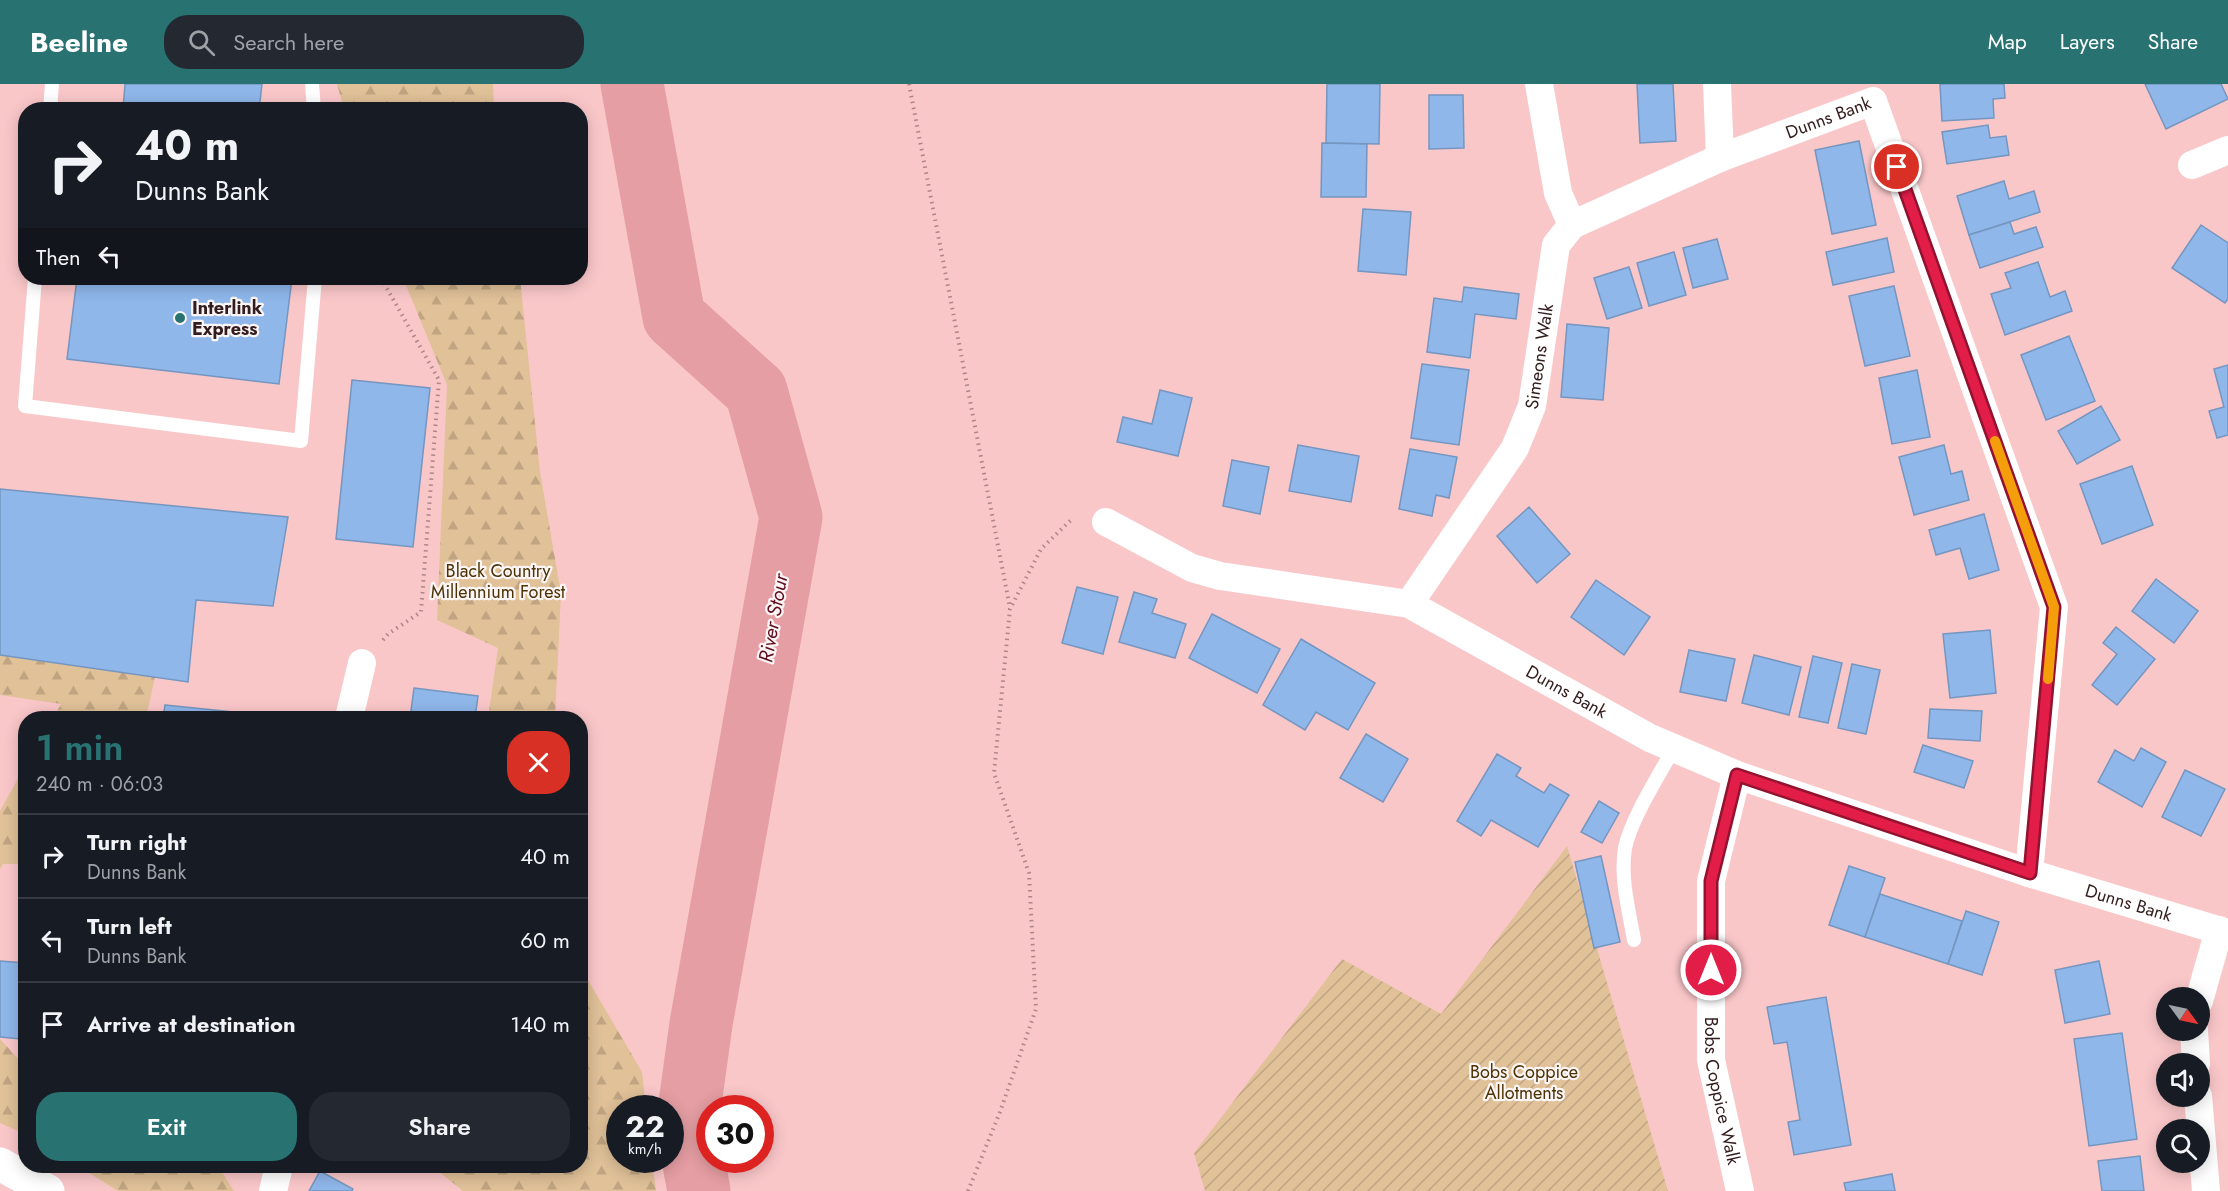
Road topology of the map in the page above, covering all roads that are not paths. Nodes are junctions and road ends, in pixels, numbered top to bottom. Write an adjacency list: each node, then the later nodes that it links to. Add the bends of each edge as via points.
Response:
1 (52, 84): 5 (lane)
2 (312, 84): 6 (lane)
3 (1539, 84): 10 (street, via 1558,193)
4 (1717, 84): 8 (street)
5 (51, 102)
6 (313, 102)
7 (2228, 150): 9 (street)
8 (1720, 158): 10 (street, Dunns Bank); 19 (street, Dunns Bank, via 1873,101 2054,607)
9 (2192, 165)
10 (1572, 225): 14 (street, Simeons Walk, via 1556,245 1532,406 1515,448)
11 (34, 285): 12 (lane, via 25,406 301,441)
12 (314, 285)
13 (1106, 522): 14 (street, Dunns Bank, via 1192,568 1220,576)
14 (1409, 604): 17 (street, Dunns Bank)
15 (362, 663): 16 (street)
16 (351, 711)
17 (1674, 748): 18 (street, Dunns Bank); 21 (lane, via 1640,810 1625,848 1625,885)
18 (1737, 775): 19 (street, Dunns Bank); 28 (street, Bobs Coppice Walk, via 1711,881 1711,1060)
19 (2030, 873): 20 (street, Dunns Bank)
20 (2224, 931): 22 (street)
21 (1634, 940)
22 (2204, 987)
23 (2200, 1107): 29 (street)
24 (0, 1164): 26 (street)
25 (277, 1173): 27 (street)
26 (48, 1191)
27 (273, 1191)
28 (1740, 1191)
29 (2206, 1191)

